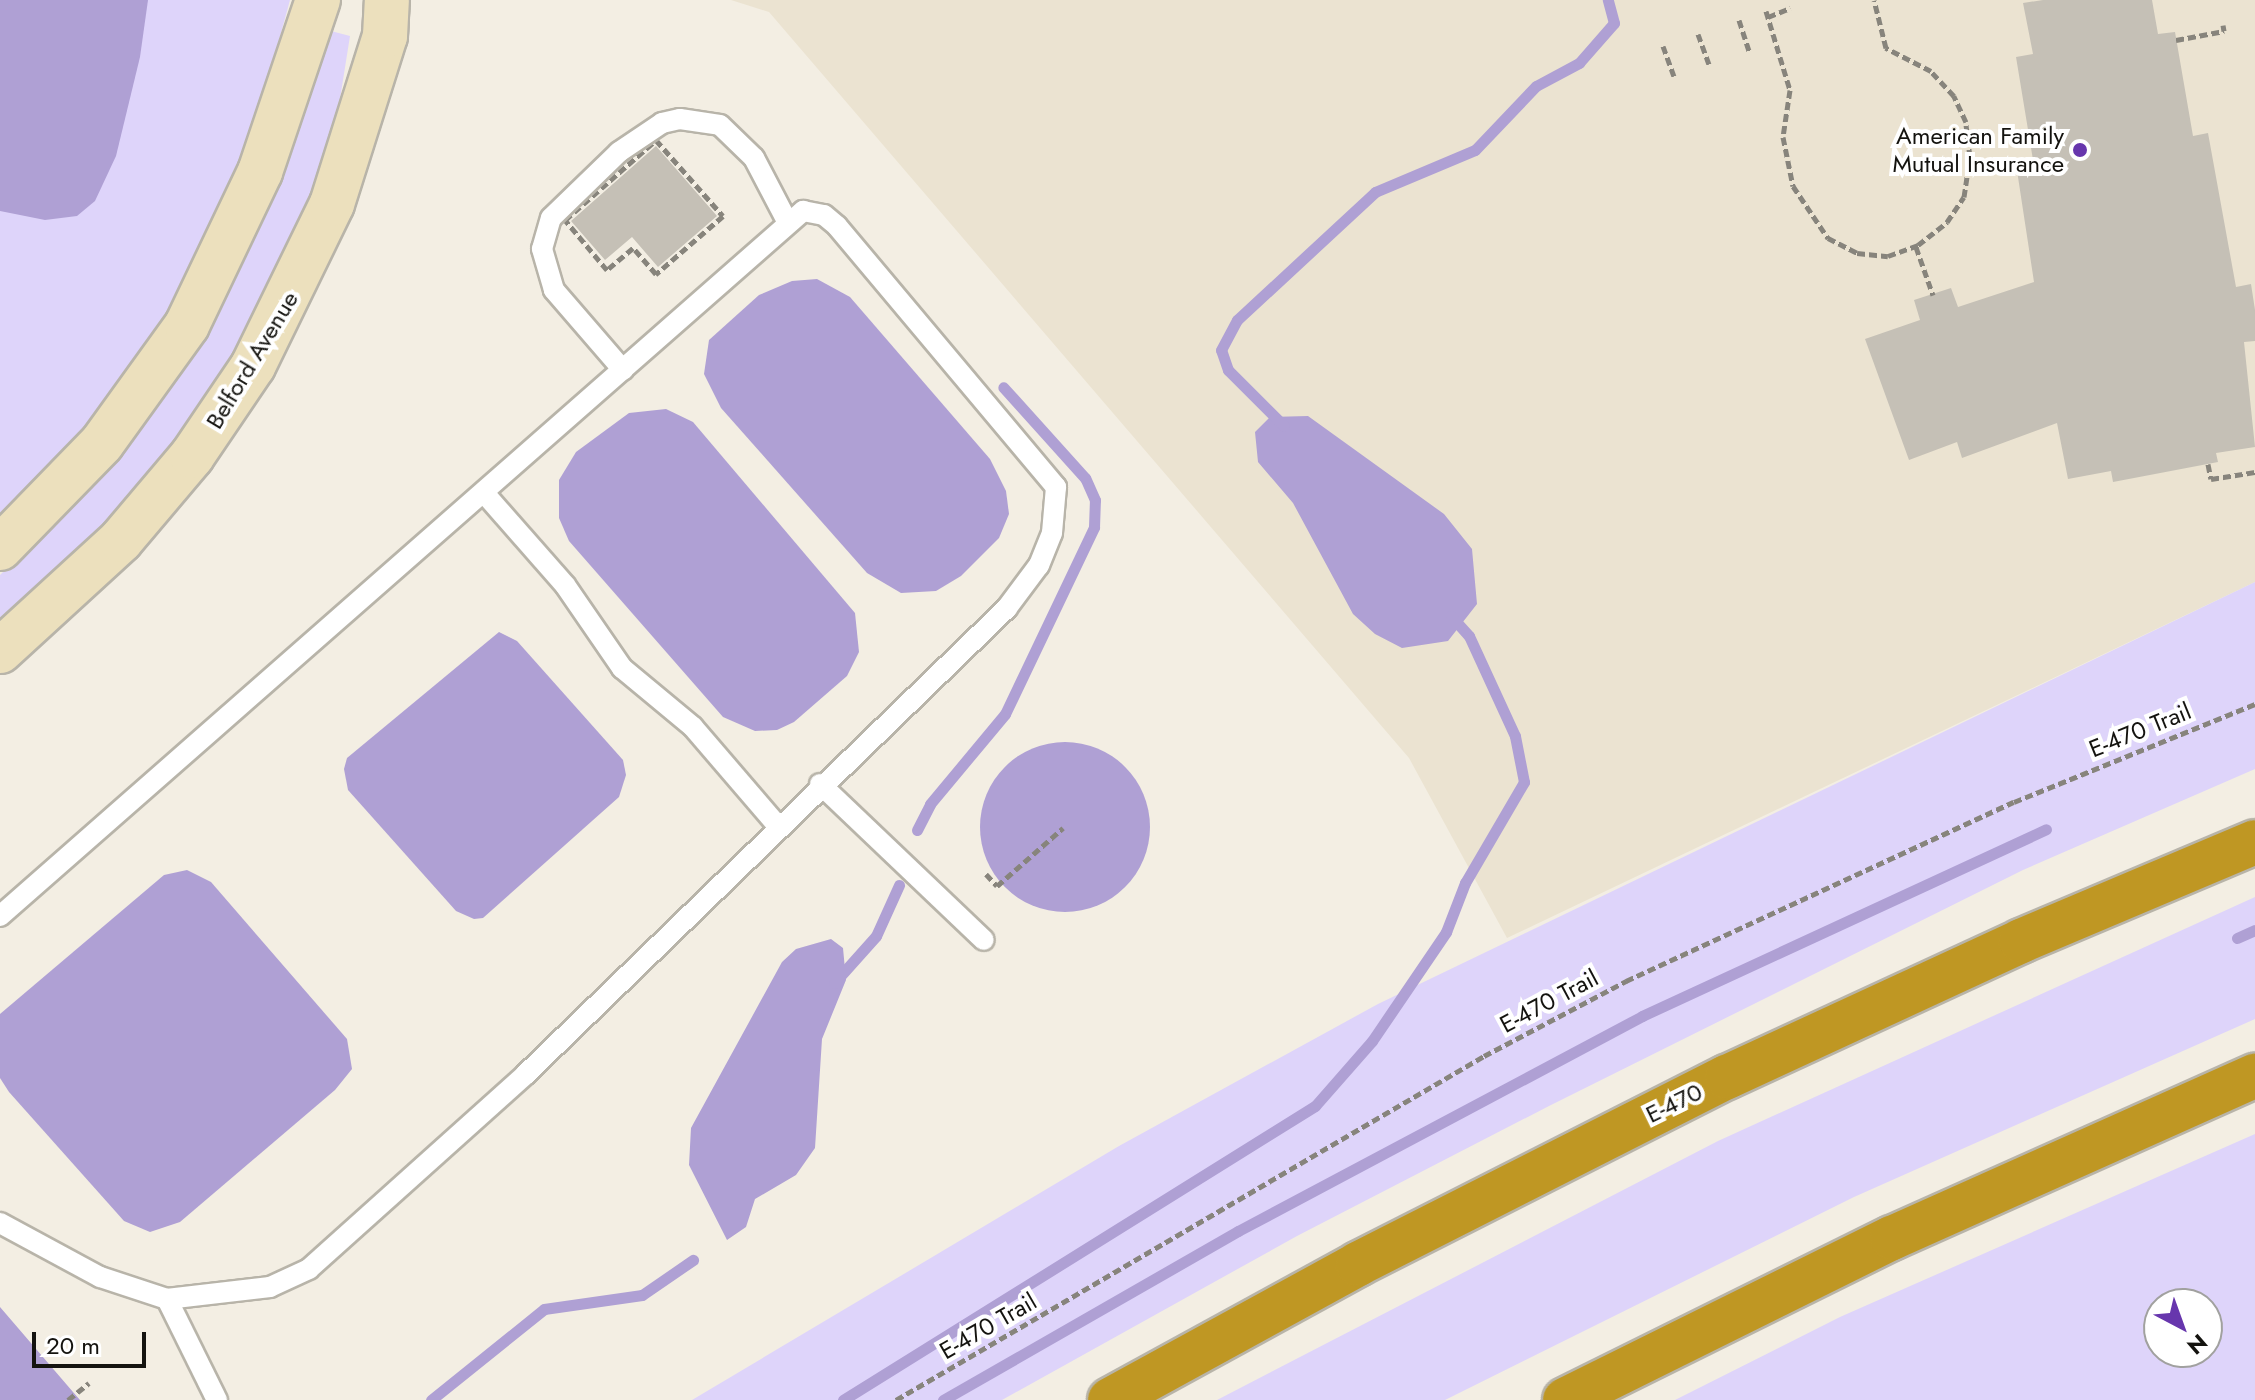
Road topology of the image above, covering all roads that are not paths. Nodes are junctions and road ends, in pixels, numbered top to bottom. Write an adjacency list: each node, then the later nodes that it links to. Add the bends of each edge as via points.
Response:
1 (318, 0): 6 (main road, via 246,206 183,332 86,462)
2 (391, 12): 7 (main road, Belford Avenue, via 322,229 239,389 192,456 121,540)
3 (788, 223): 4 (lane); 4 (lane, via 754,158 720,125 680,119 662,123 619,152 551,218 542,249 554,290); 8 (lane, via 808,210 831,220 1047,471 1058,494 1052,533 1016,597)
4 (623, 370): 5 (lane)
5 (485, 494): 9 (lane, via 565,585 622,668 693,727); 11 (lane)
6 (0, 548)
7 (0, 651)
8 (820, 784): 9 (lane); 12 (lane)
9 (777, 825): 15 (lane, via 525,1075 309,1269 270,1287 215,1298)
10 (2255, 842): 17 (highway, E-470, via 2021,941 1727,1077 1425,1229)
11 (0, 916)
12 (984, 940)
13 (2255, 1076): 18 (highway, via 1892,1238)
14 (0, 1223): 15 (lane, via 100,1277)
15 (167, 1299): 16 (lane)
16 (217, 1400)
17 (1110, 1400)
18 (1565, 1400)

